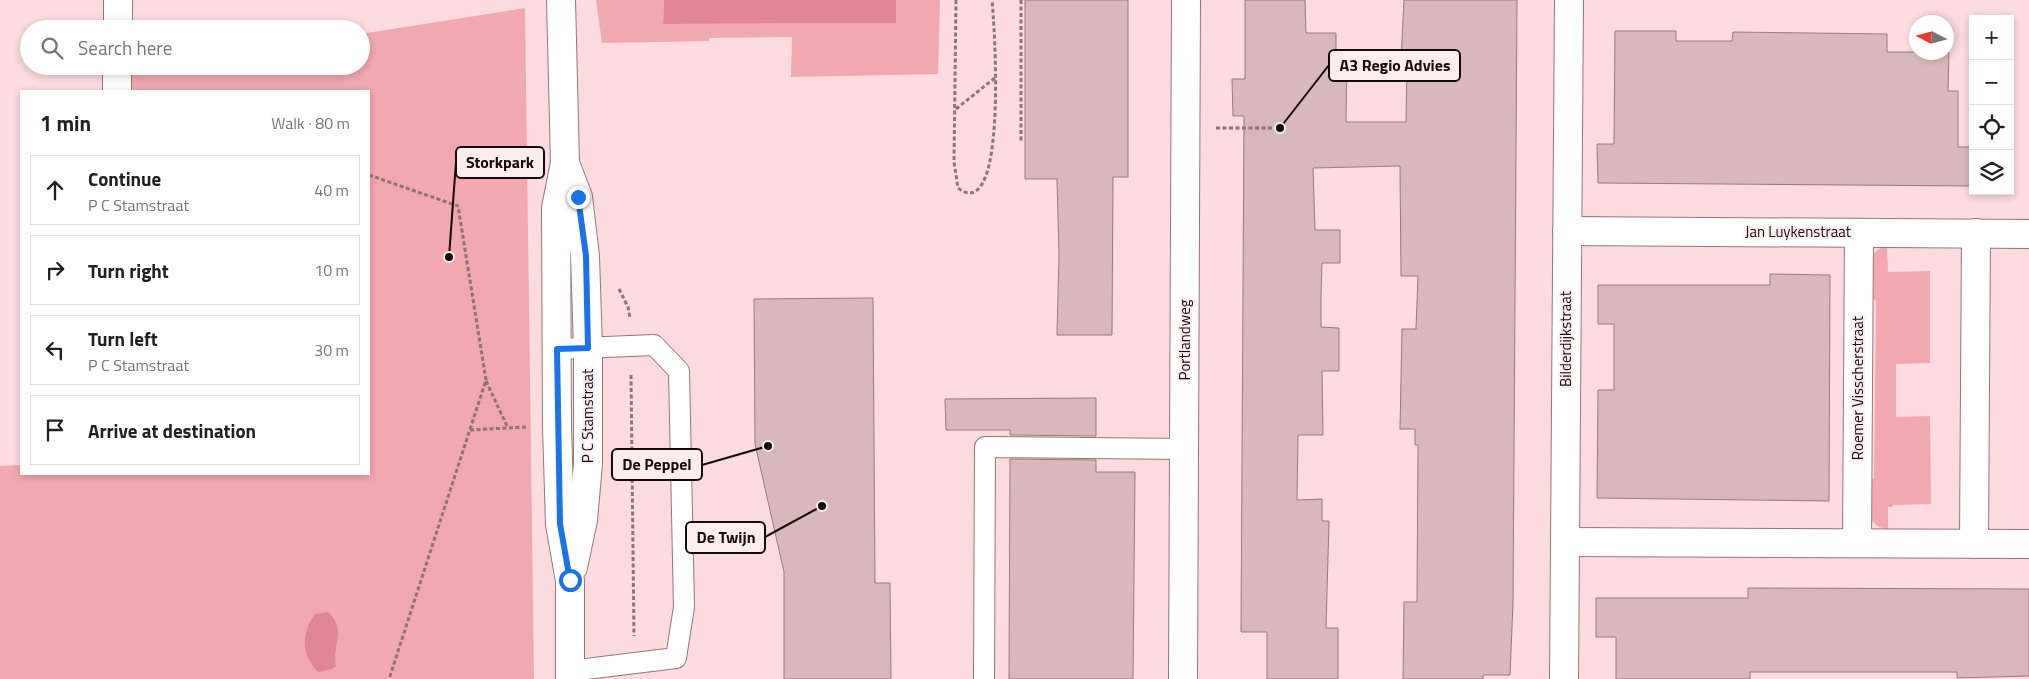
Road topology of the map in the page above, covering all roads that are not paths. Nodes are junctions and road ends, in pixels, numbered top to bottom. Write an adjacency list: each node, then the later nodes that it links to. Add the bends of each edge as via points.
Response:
1 (118, 0): 5 (street)
2 (561, 0): 8 (street, P C Stamstraat)
3 (1186, 0): 15 (street, Portlandweg)
4 (1569, 0): 9 (street, Bilderdijkstraat)
5 (118, 20)
6 (117, 75): 7 (street)
7 (117, 90)
8 (565, 163): 13 (street, P C Stamstraat, via 578,197 586,256); 14 (street, P C Stamstraat, via 556,208)
9 (1567, 231): 10 (street, Jan Luykenstraat); 16 (street, Bilderdijkstraat)
10 (1859, 233): 11 (street, Jan Luykenstraat); 17 (street, Roemer Visscherstraat)
11 (1976, 233): 12 (street, Jan Luykenstraat); 18 (street)
12 (2029, 234)
13 (588, 348): 14 (lane); 20 (street, P C Stamstraat, via 588,464 583,520); 21 (lane, via 654,345 679,371 684,607 676,658)
14 (557, 349): 20 (street, P C Stamstraat, via 560,524)
15 (1185, 448): 22 (lane, via 986,447); 23 (street, Portlandweg)
16 (1565, 542): 17 (street); 24 (street, Bilderdijkstraat)
17 (1857, 543): 18 (street)
18 (1974, 544): 19 (street)
19 (2029, 544)
20 (570, 580): 21 (street, P C Stamstraat)
21 (570, 675)
22 (984, 679)
23 (1183, 679)
24 (1564, 679)

